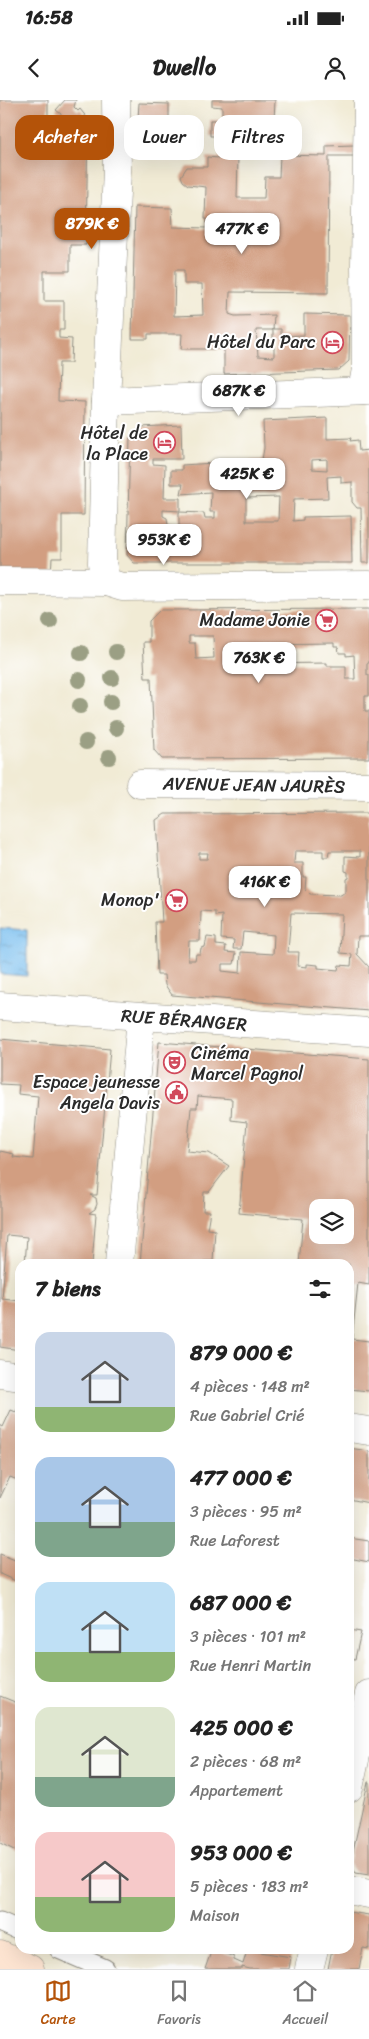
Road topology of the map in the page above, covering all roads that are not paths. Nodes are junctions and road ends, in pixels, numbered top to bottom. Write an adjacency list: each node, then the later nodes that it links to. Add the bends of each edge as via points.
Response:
1 (116, 100): 5 (street, via 117,171)
2 (368, 100): 3 (street)
3 (367, 263): 4 (street)
4 (366, 391): 5 (street)
5 (106, 401): 7 (street, via 102,563)
6 (0, 581): 7 (street)
7 (106, 582): 8 (street, via 122,587)
8 (369, 586)
9 (140, 784): 10 (street, AVENUE JEAN JAURÈS)
10 (369, 786)
11 (0, 1006): 12 (street, RUE BÉRANGER)
12 (141, 1017): 13 (street, RUE BÉRANGER); 14 (street)
13 (369, 1032)
14 (119, 1259)
15 (0, 1374): 16 (street)
16 (15, 1376)
17 (354, 1429): 18 (street)
18 (369, 1431)
19 (369, 1694): 20 (street)
20 (354, 1764)
21 (354, 1891): 22 (street)
22 (369, 1894)
23 (0, 1922): 24 (lane)
24 (15, 1929)
25 (71, 1954): 29 (lane)
26 (313, 1954): 30 (street)
27 (0, 1955): 28 (main road)
28 (30, 1969)
29 (105, 1969)
30 (309, 1969)

